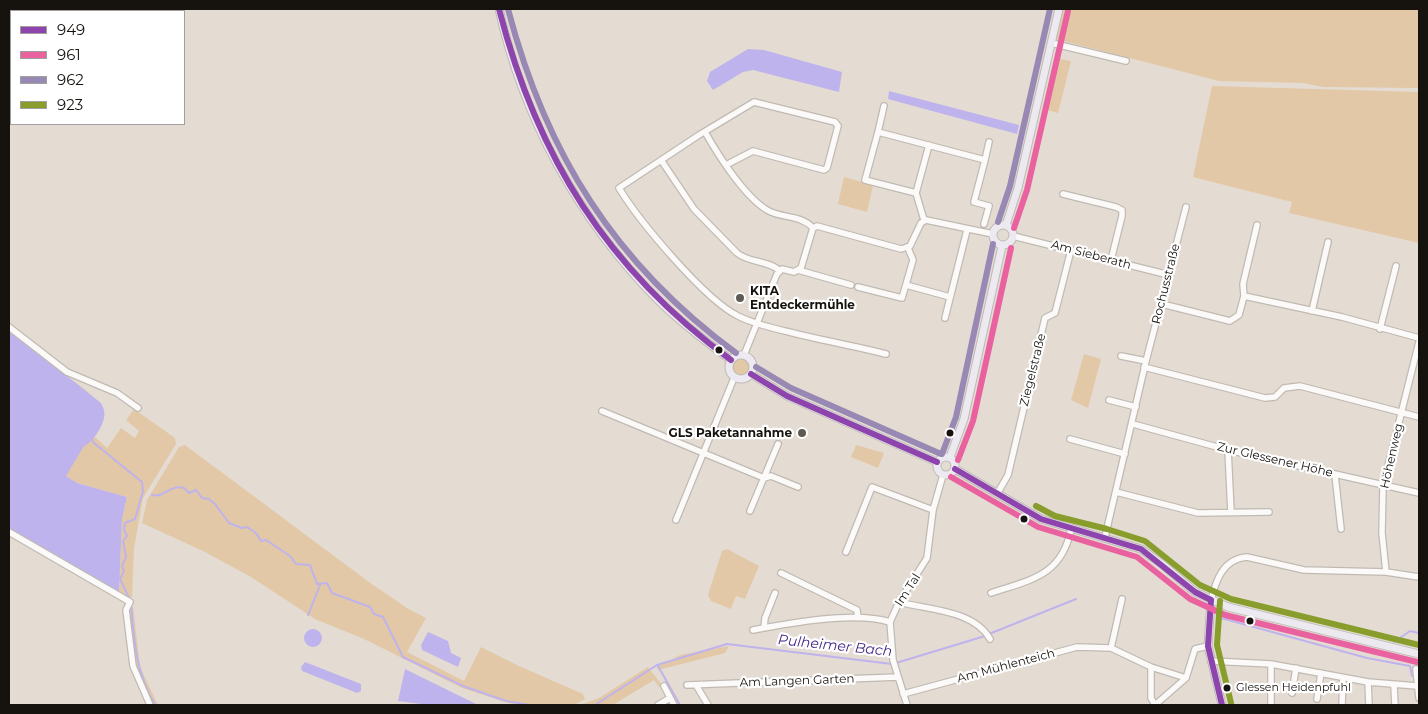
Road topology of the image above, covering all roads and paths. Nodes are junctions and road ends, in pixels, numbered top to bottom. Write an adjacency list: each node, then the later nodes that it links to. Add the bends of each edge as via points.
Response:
1 (499, 9): 49 (main road, via 505,36 538,127 562,175 603,235 657,299)
2 (1059, 9): 3 (main road)
3 (1051, 43): 4 (street); 18 (main road, via 1018,188)
4 (1126, 61)
5 (884, 106): 7 (street)
6 (705, 132): 10 (street); 12 (street); 12 (street, via 758,101 836,122 838,126 824,170 753,151)
7 (878, 132): 9 (street); 13 (street, via 865,180)
8 (989, 142): 11 (street)
9 (929, 145): 11 (street); 13 (street)
10 (661, 160): 30 (street, via 694,209 737,254); 41 (street, via 619,188 658,240 723,307)
11 (985, 160): 17 (street, via 974,202 989,206)
12 (726, 165): 20 (street, via 766,210 806,221)
13 (916, 193): 16 (street)
14 (1063, 194): 28 (street, via 1122,210)
15 (1186, 207): 32 (street, Rochusstraße)
16 (924, 220): 21 (street); 26 (street)
17 (984, 224)
18 (1006, 225): 22 (main road, via 997,227); 23 (main road, via 1011,228)
19 (1257, 225): 36 (street, via 1242,284)
20 (813, 228): 26 (street, via 817,226 901,249); 31 (street)
21 (967, 230): 22 (street); 37 (street)
22 (993, 234): 25 (main road, via 994,241)
23 (1013, 236): 25 (main road, via 1011,242); 27 (street, Am Sieberath)
24 (1328, 242): 39 (street)
25 (1002, 246): 65 (main road, via 964,419)
26 (908, 248): 34 (street, via 912,260)
27 (1071, 250): 28 (street, Am Sieberath); 75 (street, Ziegelstraße, via 1055,312 1045,318 1008,475)
28 (1111, 260): 32 (street, Am Sieberath)
29 (1396, 266): 43 (street)
30 (779, 270): 31 (street); 41 (street)
31 (798, 270): 33 (street)
32 (1168, 275): 38 (street, Rochusstraße)
33 (851, 284)
34 (906, 284): 35 (street, via 902,298); 37 (street)
35 (858, 287)
36 (1244, 296): 38 (street, via 1239,315 1230,321); 39 (street)
37 (950, 297): 40 (street)
38 (1162, 304): 50 (street, Rochusstraße)
39 (1312, 311): 43 (street)
40 (945, 318)
41 (756, 324): 46 (street); 47 (street)
42 (9, 327): 55 (street, via 66,372 117,394)
43 (1380, 328): 44 (street)
44 (1419, 338)
45 (1419, 342): 57 (street, Höhenweg)
46 (886, 354)
47 (744, 355): 49 (main road); 51 (main road, via 753,365)
48 (1121, 356): 50 (street)
49 (730, 360): 52 (main road, via 728,370)
50 (1145, 364): 54 (street, Rochusstraße); 57 (street, via 1265,398 1275,397 1284,388 1300,386)
51 (751, 374): 52 (main road, via 741,380); 66 (main road, via 787,396)
52 (734, 378): 63 (street)
53 (1108, 400): 54 (street)
54 (1136, 407): 59 (street, Rochusstraße)
55 (138, 408)
56 (602, 411): 63 (street)
57 (1402, 412): 58 (street); 71 (street, Höhenweg)
58 (1419, 417)
59 (1133, 424): 62 (street, Zur Glessener Höhe); 64 (street, Rochusstraße)
60 (1070, 439): 64 (street)
61 (778, 444): 70 (street)
62 (1228, 450): 69 (street, Zur Glessener Höhe); 78 (street)
63 (704, 454): 70 (street); 80 (street)
64 (1125, 454): 73 (street, Rochusstraße)
65 (950, 457): 66 (main road); 67 (main road)
66 (937, 462): 68 (main road, via 938,471)
67 (955, 469): 68 (main road, via 951,474); 75 (main road)
68 (943, 475): 76 (street, Im Tal)
69 (1335, 475): 71 (street, Zur Glessener Höhe); 82 (street)
70 (764, 478): 72 (street, via 771,476); 77 (street)
71 (1383, 486): 74 (street, Zur Glessener Höhe); 86 (street, Höhenweg, via 1382,533)
72 (798, 487)
73 (1116, 492): 78 (street, via 1198,513); 84 (street, Rochusstraße)
74 (1419, 493)
75 (997, 494): 81 (main road, via 1041,519)
76 (934, 510): 85 (street, via 872,487); 93 (street, Im Tal, via 927,558)
77 (750, 511)
78 (1230, 512): 79 (street)
79 (1269, 512)
80 (676, 520)
81 (1070, 529): 84 (main road); 90 (street, via 1062,557 1052,568 1032,579)
82 (1341, 529)
83 (9, 532): 122 (street, via 130,602 126,610 133,666)
84 (1105, 536): 92 (main road, via 1141,549 1195,592)
85 (846, 552)
86 (1386, 572): 88 (street); 92 (street, via 1304,570 1247,557 1237,558 1222,570)
87 (782, 573): 94 (street, via 858,610)
88 (1419, 576)
89 (775, 593): 96 (street, via 764,618)
90 (991, 593)
91 (1122, 599): 100 (street)
92 (1211, 600): 99 (main road); 101 (main road, via 1253,615)
93 (899, 602): 95 (street, Im Tal); 98 (street, via 963,615 985,631)
94 (858, 618): 95 (street); 96 (street)
95 (890, 622): 108 (street, Im Tal)
96 (764, 628): 97 (street)
97 (752, 630)
98 (990, 639)
99 (1208, 646): 102 (main road); 109 (street, via 1195,650)
100 (1110, 648): 104 (street, Am Mühlenteich); 118 (street, Am Mühlenteich, via 1077,647)
101 (1419, 654)
102 (1211, 661): 103 (street); 127 (main road)
103 (1271, 664): 105 (street); 128 (street)
104 (1151, 667): 109 (street, Am Mühlenteich); 109 (street, via 1151,698 1155,705)
105 (1296, 668): 107 (street); 117 (street)
106 (1416, 669): 116 (street)
107 (1321, 673): 110 (street); 121 (street)
108 (898, 678): 113 (street, Am Langen Garten); 118 (street, Im Tal)
109 (1186, 678)
110 (1343, 678): 111 (street); 129 (street)
111 (1368, 682): 115 (street); 130 (street)
112 (688, 685): 113 (street, Am Langen Garten)
113 (696, 685): 125 (street)
114 (664, 686): 119 (street)
115 (1394, 686): 116 (street); 131 (street)
116 (1417, 686): 120 (street)
117 (1292, 693)
118 (903, 694): 126 (street, Im Tal)
119 (670, 698): 123 (street); 124 (street)
120 (1419, 698)
121 (1317, 699)
122 (150, 705)
123 (658, 705)
124 (674, 705)
125 (708, 705)
126 (907, 705)
127 (1222, 705)
128 (1271, 705)
129 (1342, 705)
130 (1369, 705)
131 (1396, 705)

